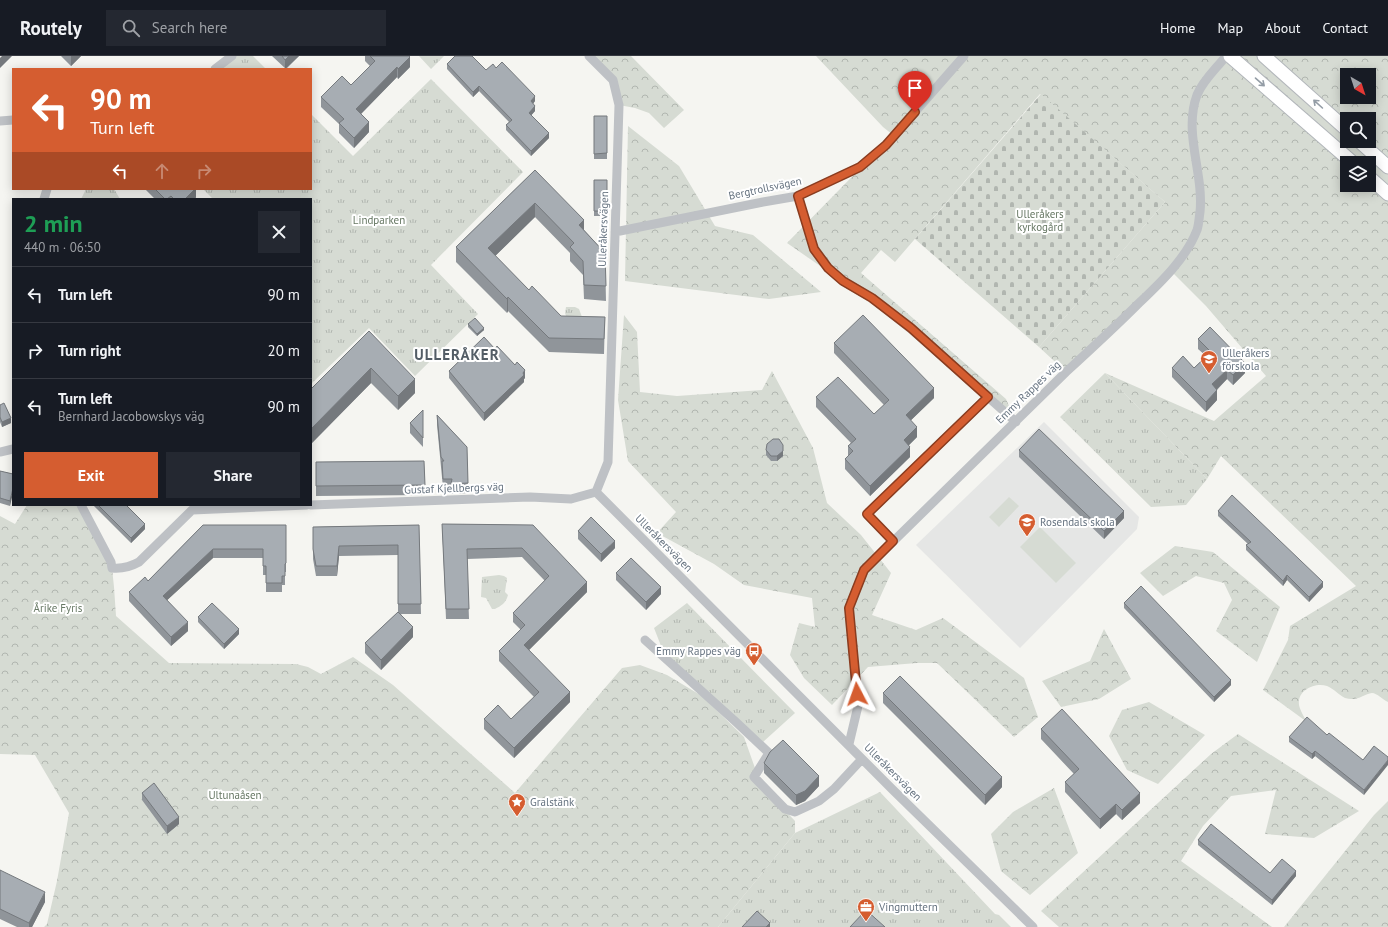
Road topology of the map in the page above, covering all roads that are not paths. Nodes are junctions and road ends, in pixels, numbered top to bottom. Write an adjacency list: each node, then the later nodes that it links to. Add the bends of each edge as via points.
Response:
1 (232, 56): 7 (street)
2 (588, 56): 17 (street, Ulleråkersvägen, via 613,80 619,106)
3 (964, 56): 16 (street, Bergtrollsvägen, via 886,145 860,167)
4 (1226, 56): 19 (street, Emmy Rappes väg, via 1203,84 1193,115 1192,128 1201,200 1197,229 1193,238 1171,271)
5 (1230, 56): 12 (main road, one-way to 12)
6 (1264, 56): 10 (main road, one-way to 6)
7 (216, 68)
8 (12, 120): 9 (street)
9 (0, 121)
10 (1340, 124)
11 (1367, 148): 13 (main road)
12 (1345, 156)
13 (1388, 167)
14 (1376, 183): 15 (main road)
15 (1388, 194)
16 (798, 196): 17 (street, Bergtrollsvägen); 18 (street, via 814,249 828,268 911,328)
17 (615, 232): 22 (street, Ulleråkersvägen, via 608,462)
18 (988, 397): 19 (street); 26 (street, via 867,514)
19 (1016, 422): 26 (street, Emmy Rappes väg)
20 (12, 449): 21 (street)
21 (0, 452)
22 (596, 492): 23 (street, Gustaf Kjellbergs väg, via 571,500 530,497); 28 (street, Ulleråkersvägen)
23 (312, 505)
24 (82, 506): 25 (street, via 112,568 126,567 139,562 192,510)
25 (284, 506)
26 (893, 541): 28 (street, Emmy Rappes väg, via 864,570 849,608 858,706)
27 (645, 640): 29 (street, via 769,754 754,776 785,809 795,812 819,801)
28 (848, 744): 29 (street, Ulleråkersvägen)
29 (862, 759): 30 (street, Ulleråkersvägen)
30 (1033, 927)

